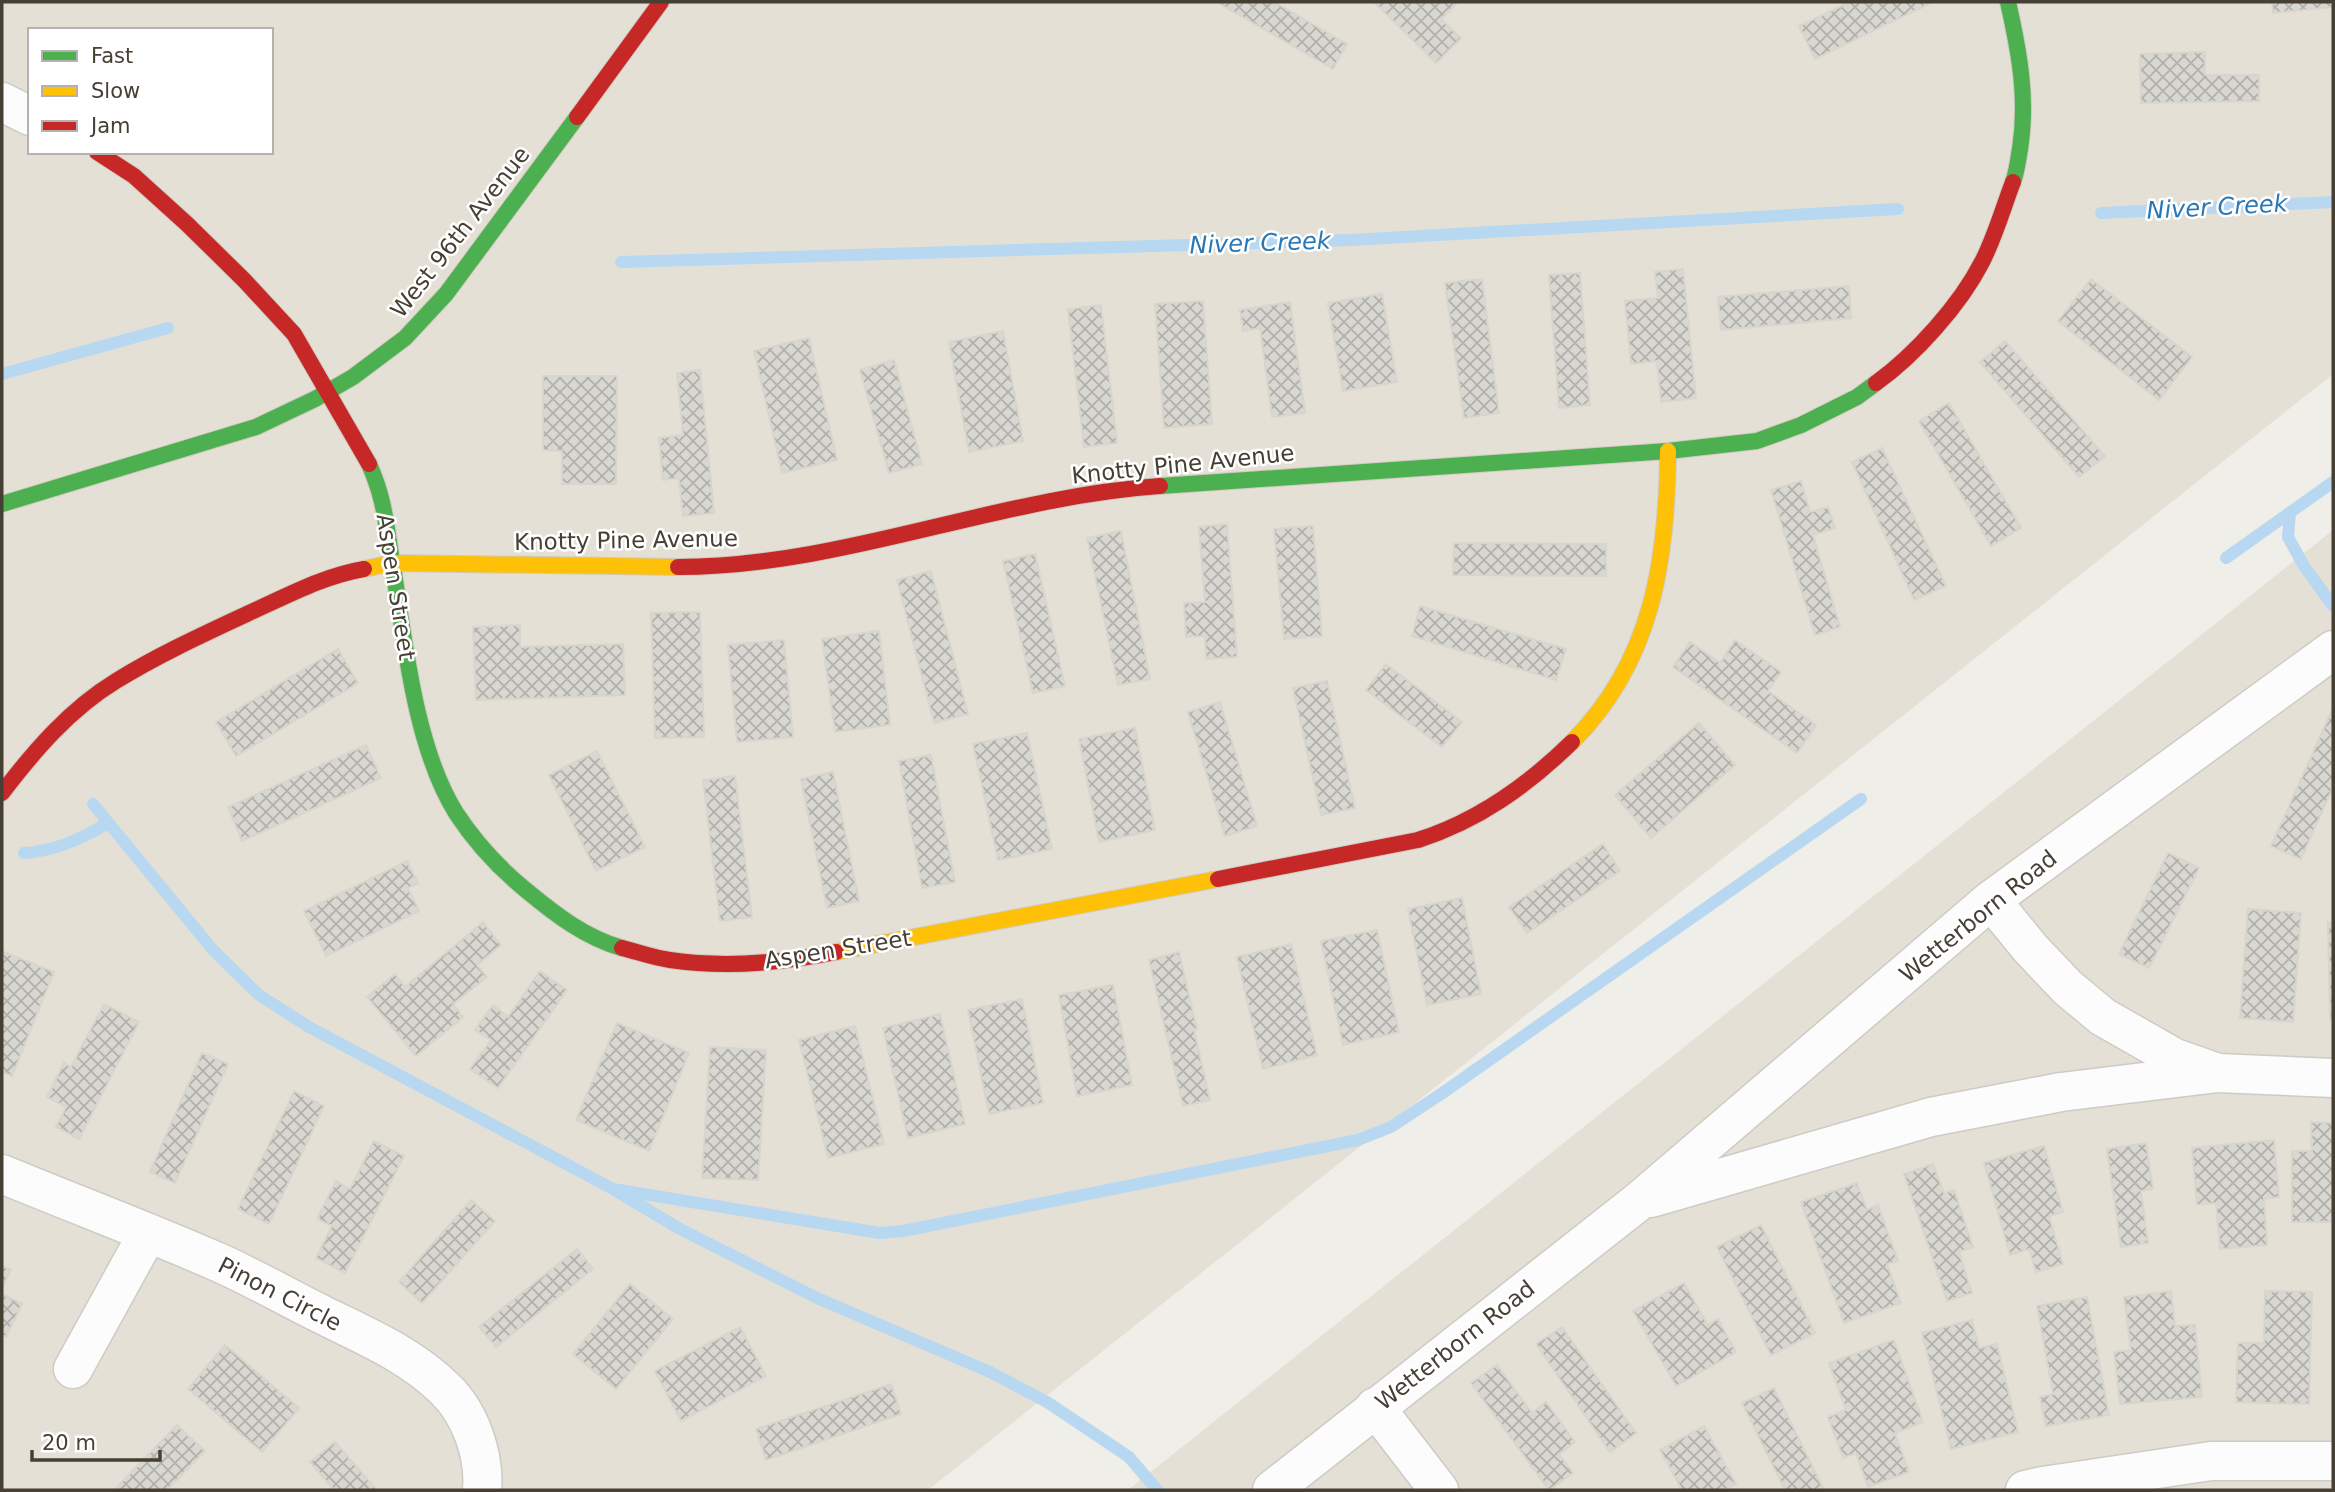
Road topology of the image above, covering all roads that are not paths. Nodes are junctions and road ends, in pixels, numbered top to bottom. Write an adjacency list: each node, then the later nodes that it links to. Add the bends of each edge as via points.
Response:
1 (661, 2): 6 (street, West 96th Avenue, via 446,294 407,337)
2 (2009, 2): 7 (street, Knotty Pine Avenue, via 2024,92 2016,175 1982,261 1953,305 1890,373 1857,397 1757,441)
3 (2, 102): 4 (street)
4 (28, 115)
5 (100, 154): 6 (street, Aspen Street, via 134,176 244,280 293,334)
6 (329, 392): 8 (street, West 96th Avenue, via 256,427); 9 (street, Aspen Street, via 378,484)
7 (1668, 451): 9 (street, Knotty Pine Avenue, via 1117,489 790,559 683,567); 9 (street, Aspen Street, via 1663,556 1647,621 1622,676 1589,726 1548,767 1502,802 1460,825 1418,840 792,961 726,964 668,960 608,944 559,918 508,874 455,811 434,766 418,713)
8 (2, 503)
9 (392, 563): 11 (street, Knotty Pine Avenue, via 315,583 114,682 32,753)
10 (2333, 650): 12 (street, Wetterborn Road)
11 (2, 793)
12 (1991, 900): 13 (street, via 2067,988 2102,1017 2175,1058); 16 (street, Wetterborn Road)
13 (2218, 1073): 14 (street); 16 (street, Wetterborn Road, via 2061,1093 1931,1117)
14 (2333, 1078)
15 (2, 1174): 17 (street, Pinon Circle)
16 (1639, 1202): 19 (street, Wetterborn Road)
17 (148, 1233): 18 (street); 21 (street, Pinon Circle, via 216,1261 398,1353 427,1373 461,1409 477,1445)
18 (73, 1369)
19 (1375, 1408): 22 (street, Wetterborn Road); 23 (street)
20 (2333, 1461): 24 (street, via 2211,1461)
21 (482, 1490)
22 (1272, 1490)
23 (1438, 1490)
24 (2025, 1490)

